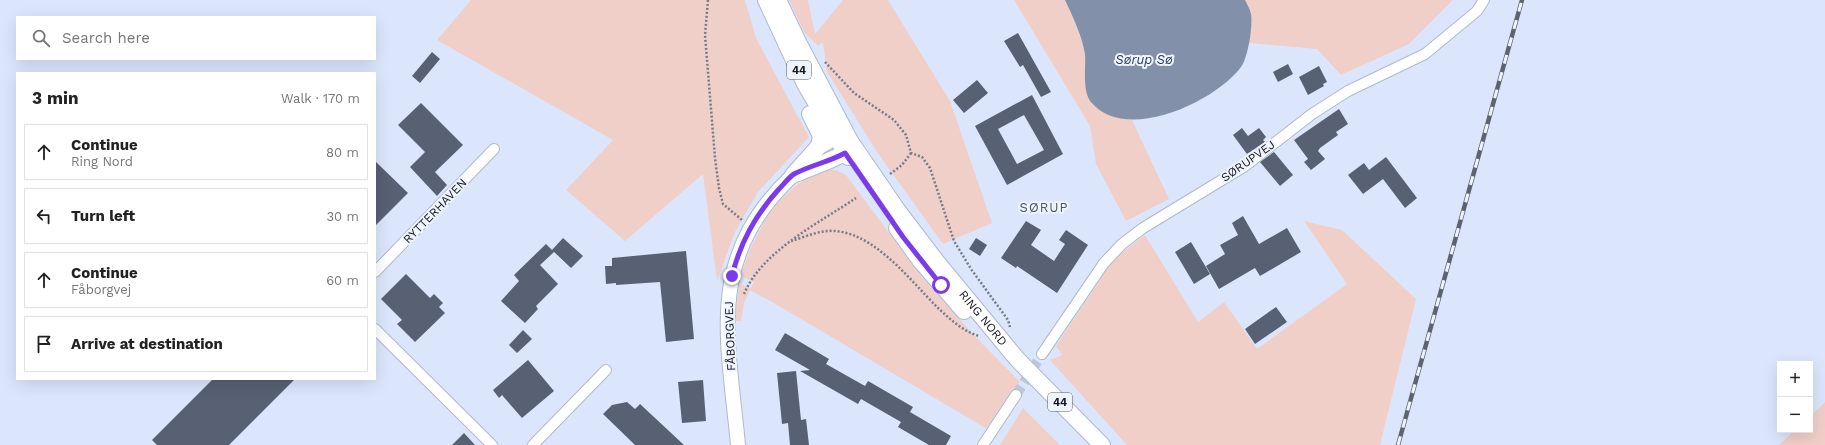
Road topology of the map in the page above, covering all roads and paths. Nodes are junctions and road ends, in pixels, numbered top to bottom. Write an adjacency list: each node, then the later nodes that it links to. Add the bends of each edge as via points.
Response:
1 (708, 0): 14 (path, via 705,35 720,196 723,204)
2 (758, 0): 8 (main road, via 782,61 820,132)
3 (766, 0): 7 (main road, 44, via 802,78)
4 (778, 0): 7 (main road, 44)
5 (1484, 0): 21 (street, SØRUPVEJ, via 1477,11 1425,54 1348,91 1312,114 1245,166 1143,228 1122,244 1104,263)
6 (822, 58): 10 (path, via 854,92 894,120 906,135)
7 (844, 144): 8 (main road); 11 (main road); 20 (main road, RING NORD / 44, via 920,260); 22 (main road, RING NORD / 44)
8 (819, 146): 11 (main road)
9 (494, 149): 16 (street, RYTTERHAVEN)
10 (912, 153): 12 (path); 18 (path, via 922,157 930,168 954,241 1008,320)
11 (793, 174): 14 (street, FÅBORGVEJ, via 766,203)
12 (890, 174)
13 (856, 198): 15 (path)
14 (751, 226): 27 (street, FÅBORGVEJ, via 735,262 727,308)
15 (791, 241): 17 (path, via 774,253 760,268); 20 (path, via 825,231 838,231 861,238 877,248 960,328)
16 (376, 271)
17 (743, 296)
18 (1010, 328)
19 (376, 331): 25 (street)
20 (994, 341): 22 (main road, RING NORD / 44)
21 (1042, 354)
22 (1017, 359): 29 (main road, RING NORD / 44)
23 (606, 370): 26 (street)
24 (1016, 395): 28 (street)
25 (492, 445)
26 (533, 445)
27 (738, 445)
28 (983, 445)
29 (1102, 445)

